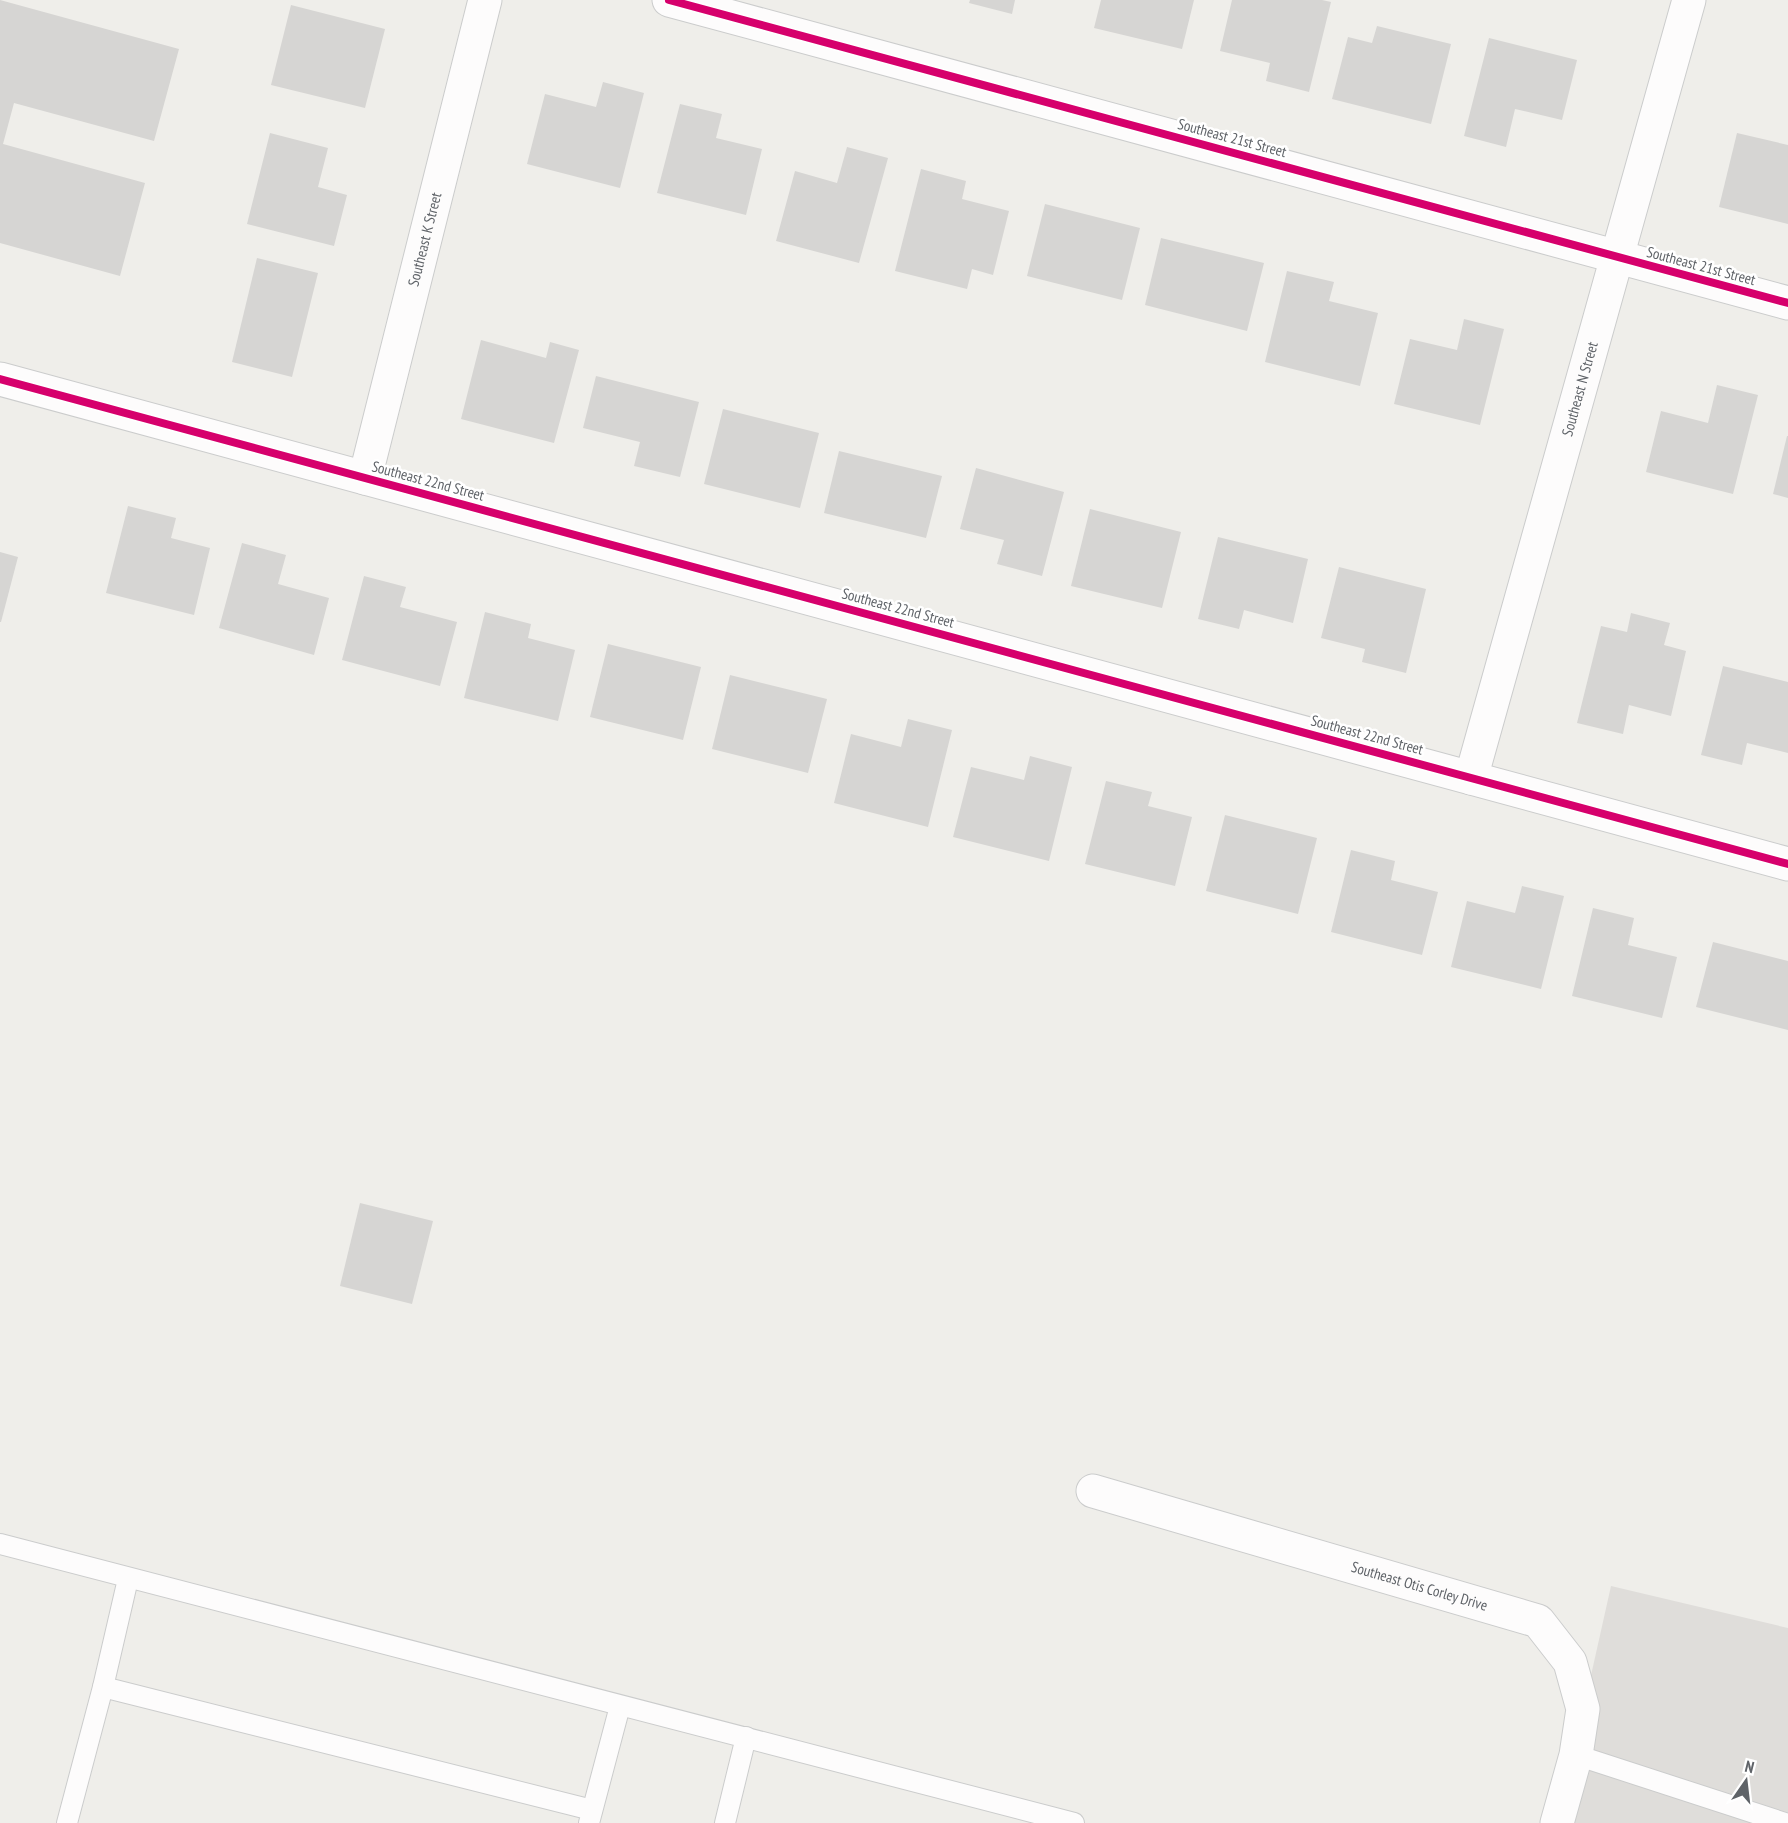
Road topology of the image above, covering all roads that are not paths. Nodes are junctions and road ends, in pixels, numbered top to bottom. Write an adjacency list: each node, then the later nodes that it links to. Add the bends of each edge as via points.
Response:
1 (485, 0): 7 (street, Southeast K Street)
2 (669, 0): 4 (street, Southeast 21st Street)
3 (1689, 0): 4 (street, Southeast N Street)
4 (1617, 257): 5 (street, Southeast 21st Street); 8 (street, Southeast N Street)
5 (1788, 303)
6 (0, 379): 7 (street, Southeast 22nd Street)
7 (365, 478): 8 (street, Southeast 22nd Street)
8 (1471, 778): 9 (street, Southeast 22nd Street)
9 (1788, 864)
10 (1094, 1491): 16 (street, Southeast Otis Corley Drive, via 1538,1621 1573,1671 1583,1709)
11 (0, 1544): 12 (lane)
12 (128, 1579): 13 (lane); 14 (lane)
13 (103, 1687): 17 (lane); 18 (lane)
14 (620, 1706): 15 (lane); 17 (lane)
15 (746, 1737): 19 (lane); 20 (lane)
16 (1576, 1755): 21 (street, Southeast Otis Corley Drive); 22 (lane)
17 (591, 1816)
18 (67, 1823)
19 (725, 1823)
20 (1074, 1823)
21 (1557, 1823)
22 (1785, 1823)

